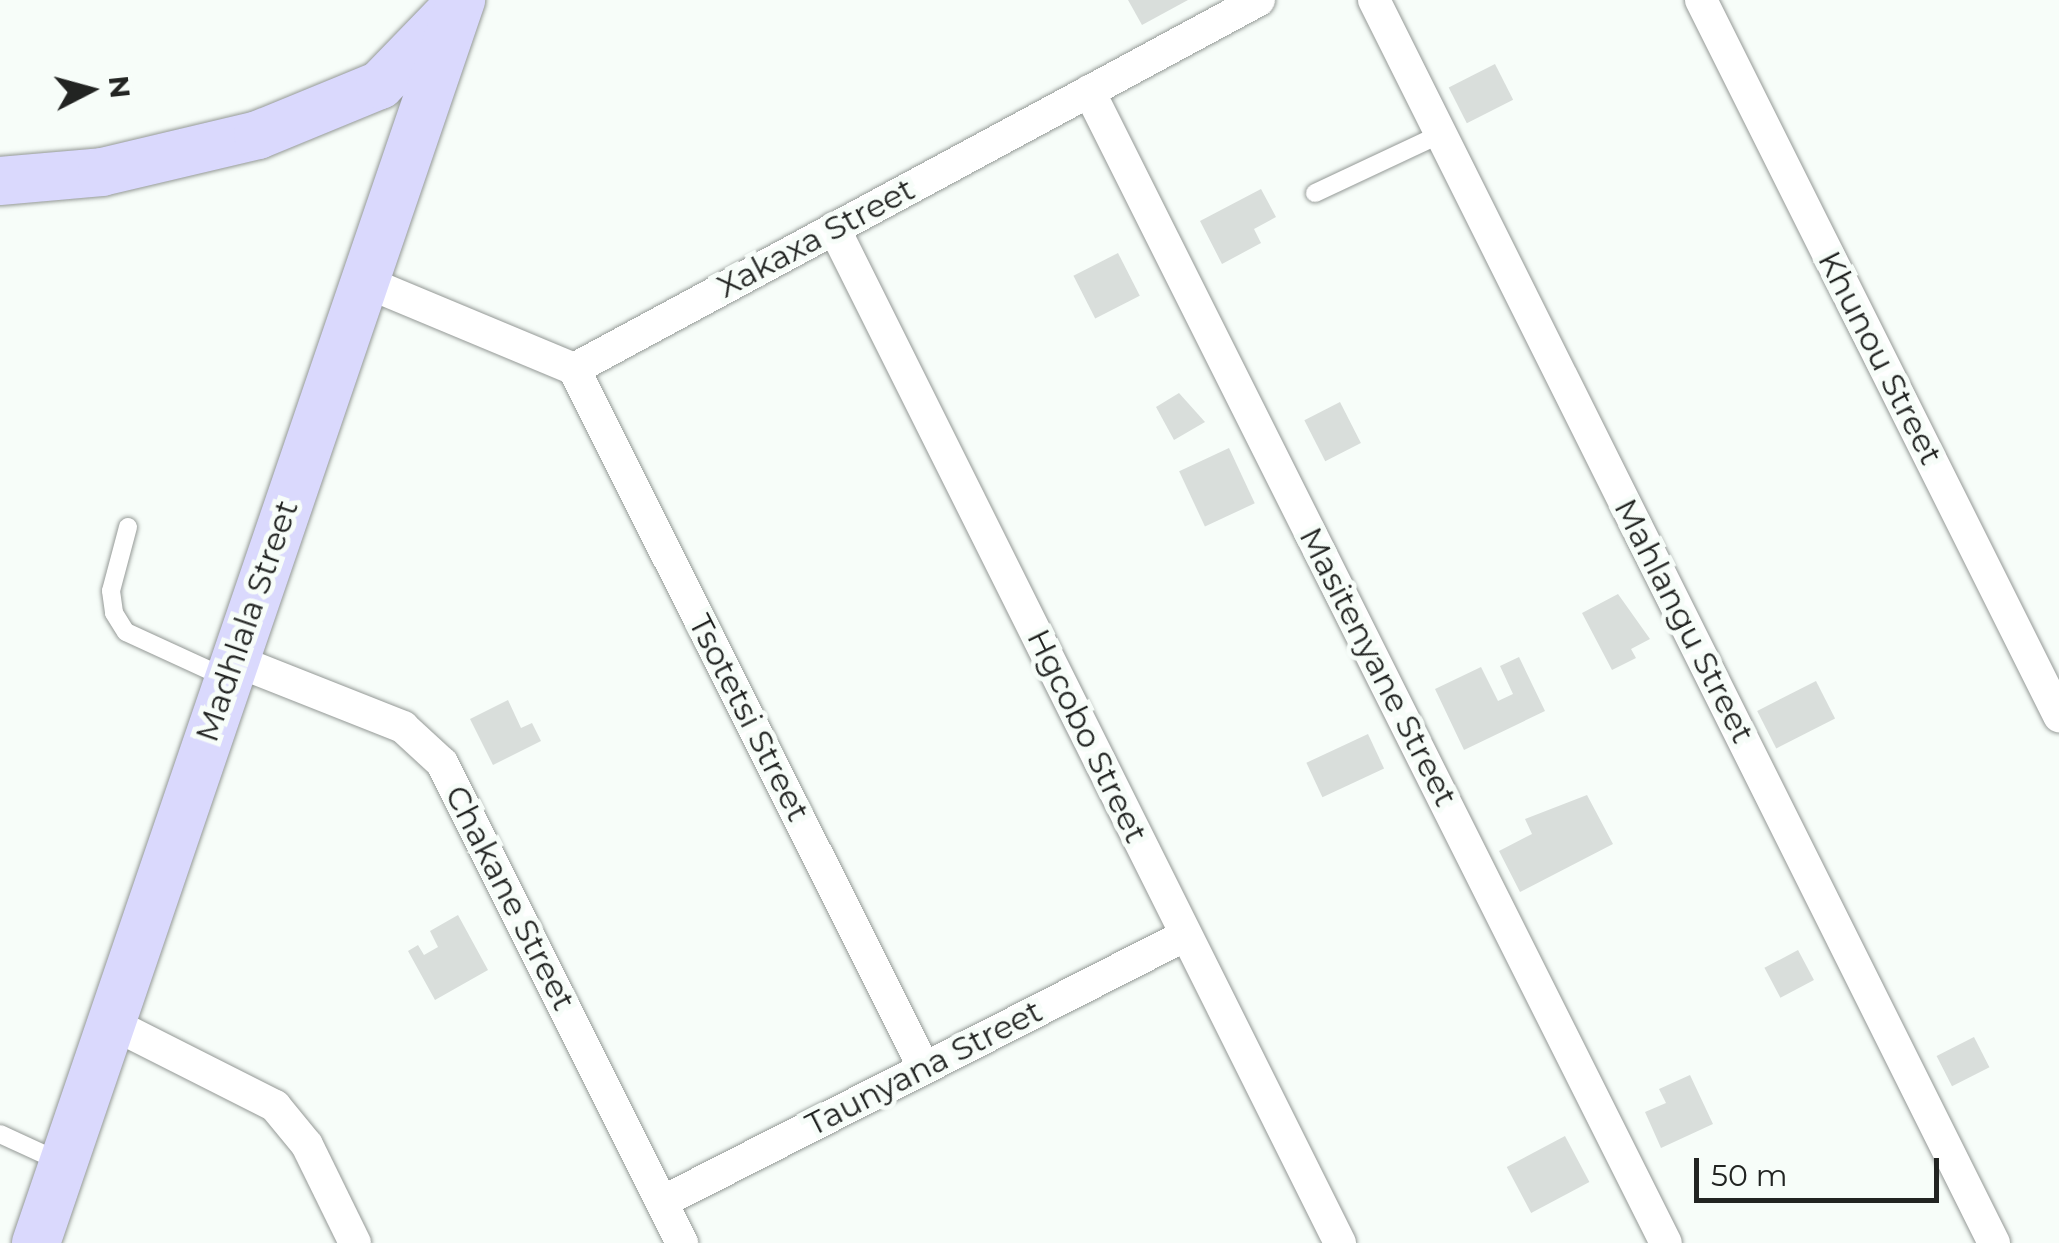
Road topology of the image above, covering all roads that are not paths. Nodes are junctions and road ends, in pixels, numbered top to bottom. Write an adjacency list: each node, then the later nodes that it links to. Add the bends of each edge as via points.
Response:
1 (1259, 0): 5 (street, Xakaxa Street)
2 (1374, 0): 6 (street, Mahlangu Street)
3 (1701, 0): 14 (street, Khunou Street)
4 (464, 3): 7 (street, via 380,85 258,135 102,172); 10 (street, Madhlala Street)
5 (1089, 91): 9 (street, Xakaxa Street); 25 (street, Masitenyane Street)
6 (1441, 134): 8 (lane); 26 (street, Mahlangu Street)
7 (0, 182)
8 (1314, 193)
9 (834, 228): 11 (street, Xakaxa Street); 15 (street, Hgcobo Street)
10 (362, 281): 11 (street); 13 (street, Madhlala Street)
11 (574, 369): 17 (street, Tsotetsi Street)
12 (128, 527): 13 (lane, via 111,591 126,632)
13 (231, 670): 16 (street, Madhlala Street); 20 (street, Chakane Street, via 404,727 442,763)
14 (2059, 716)
15 (1186, 934): 17 (street, Taunyana Street); 24 (street, Hgcobo Street)
16 (111, 1023): 19 (street, Madhlala Street); 22 (street, via 275,1106 307,1145)
17 (924, 1068): 20 (street, Taunyana Street)
18 (0, 1134): 19 (lane)
19 (63, 1164): 21 (street, Madhlala Street)
20 (662, 1202): 23 (street, Chakane Street)
21 (36, 1243)
22 (356, 1243)
23 (682, 1243)
24 (1340, 1243)
25 (1666, 1243)
26 (1994, 1243)

